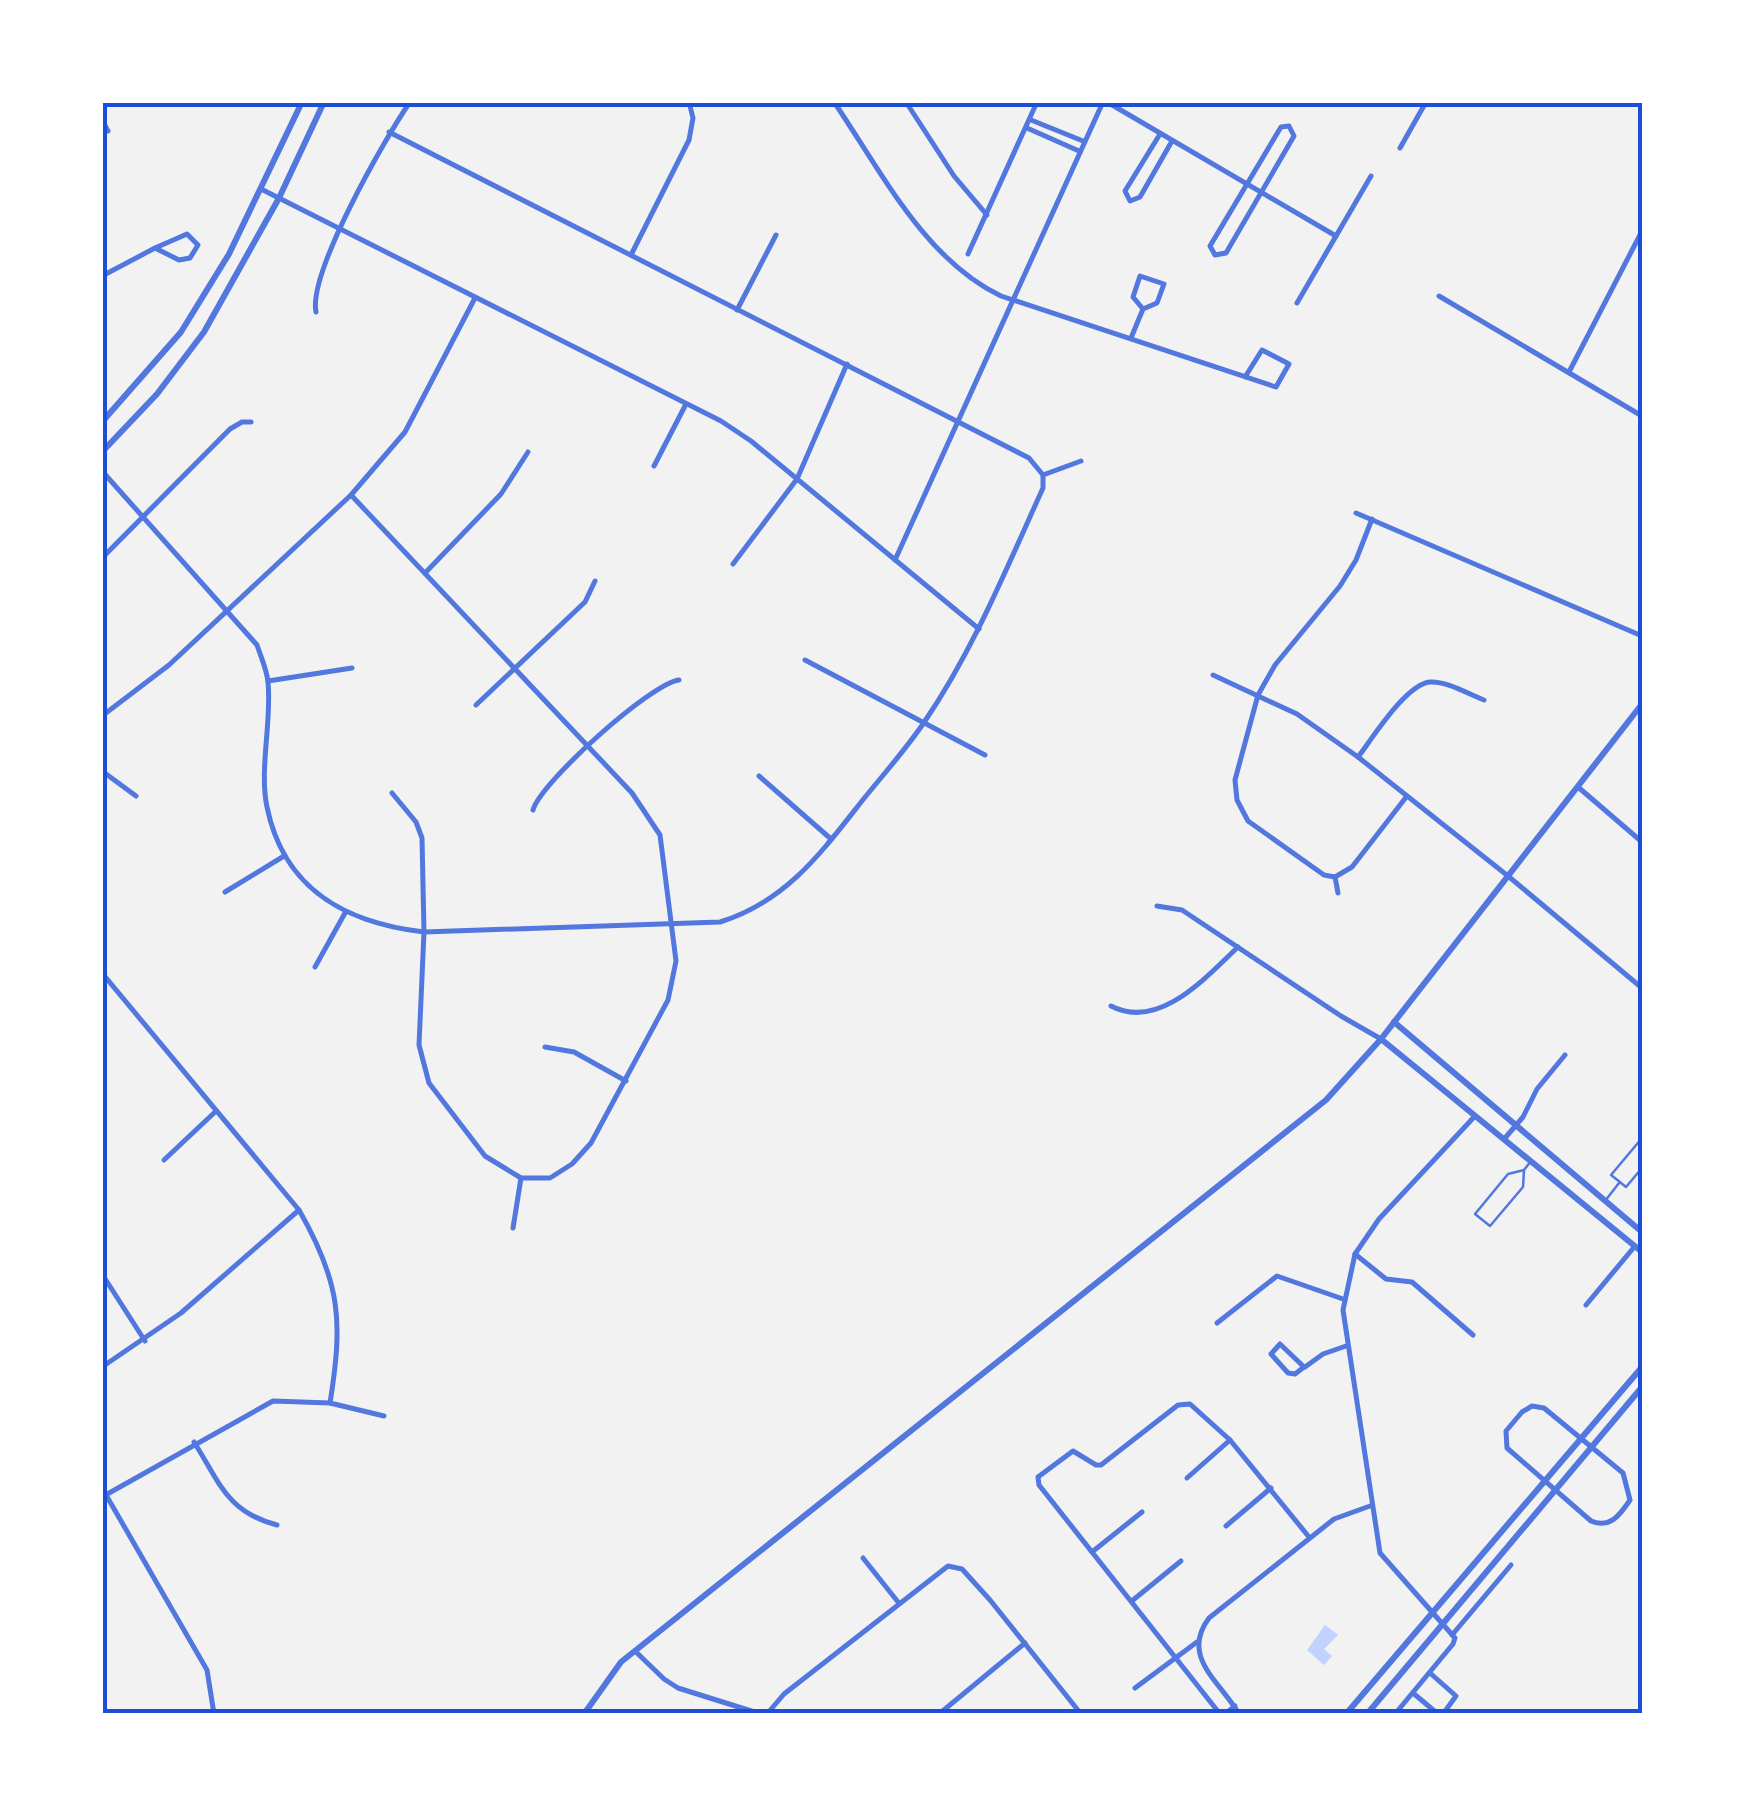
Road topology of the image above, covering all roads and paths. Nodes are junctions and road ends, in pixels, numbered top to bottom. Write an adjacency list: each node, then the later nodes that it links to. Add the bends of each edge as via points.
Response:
1 (302, 102): 21 (street)
2 (324, 102): 23 (street)
3 (410, 102): 13 (street)
4 (690, 102): 31 (street, via 689,140)
5 (834, 102): 35 (street, via 936,249 962,274)
6 (906, 102): 24 (street)
7 (1038, 102): 11 (street)
8 (1105, 102): 14 (street); 15 (street)
9 (1426, 102): 17 (street)
10 (102, 120): 12 (street)
11 (1029, 124): 15 (street); 18 (street); 24 (street)
12 (108, 131)
13 (389, 132): 25 (street); 31 (street)
14 (1160, 134): 16 (street); 16 (street, via 1125,192 1130,201 1140,197)
15 (1084, 141): 18 (street)
16 (1172, 141): 20 (street)
17 (1400, 148)
18 (1078, 151): 35 (street)
19 (1371, 176): 28 (street)
20 (1247, 184): 22 (street); 22 (street, via 1281,127 1289,126 1294,136); 22 (street, via 1210,246 1216,255 1226,254)
21 (261, 189): 23 (street); 46 (street, via 180,332)
22 (1262, 192): 28 (street)
23 (278, 198): 25 (street); 49 (street, via 204,332)
24 (987, 215): 30 (street)
25 (341, 230): 34 (street); 39 (street, via 316,288)
26 (1642, 232): 42 (street)
27 (776, 235): 38 (street)
28 (1336, 236): 36 (street)
29 (155, 248): 29 (street, via 187,234 198,244 185,260); 32 (street)
30 (968, 254)
31 (630, 255): 38 (street)
32 (102, 276)
33 (1440, 296): 42 (street)
34 (475, 298): 44 (street); 56 (street, via 404,432)
35 (1013, 300): 40 (street); 48 (street)
36 (1298, 302)
37 (1142, 309): 37 (street, via 1157,303 1164,284 1140,276 1132,297); 40 (street)
38 (738, 310): 41 (street)
39 (316, 312)
40 (1131, 338): 43 (street)
41 (846, 364): 48 (street); 55 (street)
42 (1569, 372): 45 (street)
43 (1245, 377): 43 (street, via 1276,387 1289,364 1262,350)
44 (686, 404): 52 (street); 55 (street, via 743,435)
45 (1642, 416)
46 (102, 422)
47 (251, 422): 58 (street, via 235,425)
48 (958, 422): 54 (street, via 1029,458); 61 (street)
49 (102, 452)
50 (528, 452): 63 (street, via 501,494)
51 (1081, 461): 54 (street)
52 (654, 466)
53 (102, 471): 58 (street)
54 (1042, 475): 66 (street, via 1043,488)
55 (797, 479): 61 (street); 62 (street)
56 (351, 496): 63 (street); 65 (street)
57 (1356, 513): 59 (street)
58 (144, 516): 60 (street); 65 (street)
59 (1372, 520): 67 (street); 74 (street, via 1340,586)
60 (102, 558)
61 (895, 560): 66 (street)
62 (732, 564)
63 (426, 572): 70 (street)
64 (595, 581): 70 (street, via 585,602)
65 (228, 610): 72 (street, via 257,645); 78 (street)
66 (979, 628): 79 (street)
67 (1642, 636)
68 (806, 660): 79 (street)
69 (352, 668): 72 (street)
70 (515, 668): 77 (street); 80 (street)
71 (1213, 675): 74 (street)
72 (268, 680): 92 (street, via 266,805)
73 (679, 680): 80 (street, via 653,690)
74 (1258, 695): 82 (street); 94 (street, via 1235,780 1241,812 1294,856)
75 (1484, 700): 82 (street, via 1438,683 1420,684)
76 (1642, 704): 85 (street)
77 (476, 705)
78 (102, 716)
79 (924, 722): 81 (street); 90 (street)
80 (589, 746): 89 (street, via 540,792); 99 (street, via 660,836)
81 (984, 755)
82 (1358, 758): 88 (street)
83 (102, 771): 87 (street)
84 (760, 776): 90 (street)
85 (1578, 787): 91 (street); 93 (street)
86 (392, 793): 100 (street, via 422,838)
87 (136, 796)
88 (1408, 796): 93 (street); 94 (street, via 1352,868)
89 (533, 810)
90 (832, 839): 99 (street, via 791,883 750,913)
91 (1642, 842)
92 (284, 856): 95 (street); 98 (street, via 304,882)
93 (1508, 876): 104 (street); 106 (street)
94 (1335, 877): 96 (street)
95 (224, 892)
96 (1338, 893)
97 (1157, 906): 101 (street, via 1182,910)
98 (345, 913): 100 (street); 102 (street)
99 (673, 924): 100 (street); 110 (street, via 676,961 668,1000)
100 (424, 932): 122 (street, via 419,1045 429,1083 486,1156)
101 (1238, 947): 105 (street, via 1158,1009 1136,1014); 107 (street)
102 (315, 967)
103 (102, 973): 113 (street)
104 (1642, 988)
105 (1111, 1006)
106 (1394, 1022): 107 (street); 111 (street)
107 (1382, 1038): 112 (street); 168 (street, via 1326,1100)
108 (545, 1047): 110 (street, via 574,1052)
109 (1565, 1055): 115 (street)
110 (626, 1081): 122 (street, via 572,1164 550,1178)
111 (1479, 1094): 112 (street); 115 (street)
112 (1468, 1106): 114 (street)
113 (214, 1112): 118 (street); 125 (street)
114 (1477, 1114): 116 (street); 131 (street, via 1379,1219)
115 (1516, 1125): 116 (street); 124 (street)
116 (1505, 1138): 119 (street)
117 (1642, 1138): 123 (lane, via 1611,1175)
118 (164, 1160)
119 (1532, 1160): 121 (lane); 126 (street)
120 (1642, 1168): 123 (lane, via 1626,1188)
121 (1524, 1170): 121 (lane, via 1508,1174 1475,1214 1490,1226 1523,1186)
122 (521, 1178): 127 (street)
123 (1620, 1182): 124 (lane)
124 (1605, 1201): 126 (street); 128 (street)
125 (299, 1210): 137 (street); 143 (street, via 336,1294 339,1346)
126 (1596, 1212): 129 (street)
127 (513, 1228)
128 (1642, 1232)
129 (1635, 1246): 130 (street); 134 (street)
130 (1642, 1252)
131 (1356, 1254): 133 (street); 136 (street, via 1386,1279 1412,1282)
132 (102, 1274): 137 (street)
133 (1344, 1299): 135 (street, via 1276,1276); 138 (street)
134 (1586, 1305)
135 (1217, 1323)
136 (1473, 1335)
137 (145, 1340): 139 (street)
138 (1346, 1346): 140 (street); 152 (street)
139 (102, 1367)
140 (1304, 1367): 140 (street, via 1288,1373 1271,1352 1283,1345)
141 (1642, 1367): 147 (street)
142 (1642, 1387): 147 (street)
143 (330, 1404): 144 (street); 146 (street, via 272,1401)
144 (384, 1416)
145 (1230, 1440): 148 (street); 150 (street); 157 (street, via 1184,1403 1101,1465 1073,1451 1040,1473 1039,1485)
146 (194, 1442): 151 (street); 154 (street, via 235,1506)
147 (1585, 1442): 149 (street); 149 (street); 149 (street, via 1540,1407 1525,1410 1508,1427 1507,1448); 149 (street, via 1624,1473 1628,1502 1612,1521 1599,1524)
148 (1187, 1478)
149 (1549, 1485): 163 (street); 164 (street)
150 (1271, 1488): 155 (street); 156 (street)
151 (104, 1493): 174 (street, via 208,1670)
152 (1370, 1506): 156 (street); 163 (street, via 1380,1553)
153 (1142, 1512): 157 (street)
154 (277, 1525)
155 (1226, 1526)
156 (1309, 1537): 166 (street, via 1209,1618)
157 (1092, 1552): 161 (street)
158 (863, 1558): 162 (street)
159 (1181, 1561): 161 (street)
160 (1511, 1565): 165 (street)
161 (1132, 1600): 169 (street)
162 (898, 1602): 167 (street, via 956,1566); 176 (street)
163 (1431, 1614): 164 (street); 181 (street)
164 (1443, 1625): 165 (street); 182 (street)
165 (1452, 1635): 170 (street, via 1453,1644)
166 (1197, 1642): 169 (street); 173 (street, via 1200,1658)
167 (1026, 1644): 177 (street); 178 (street)
168 (636, 1651): 175 (street); 176 (street, via 678,1688)
169 (1176, 1656): 171 (street); 179 (street)
170 (1430, 1672): 172 (street); 184 (street, via 1456,1696)
171 (1135, 1688)
172 (1412, 1693): 183 (street); 184 (street)
173 (1235, 1706): 179 (street); 180 (street)
174 (214, 1714)
175 (584, 1714)
176 (764, 1714)
177 (939, 1714)
178 (1081, 1714)
179 (1222, 1714)
180 (1240, 1714)
181 (1346, 1714)
182 (1368, 1714)
183 (1396, 1714)
184 (1441, 1714)

